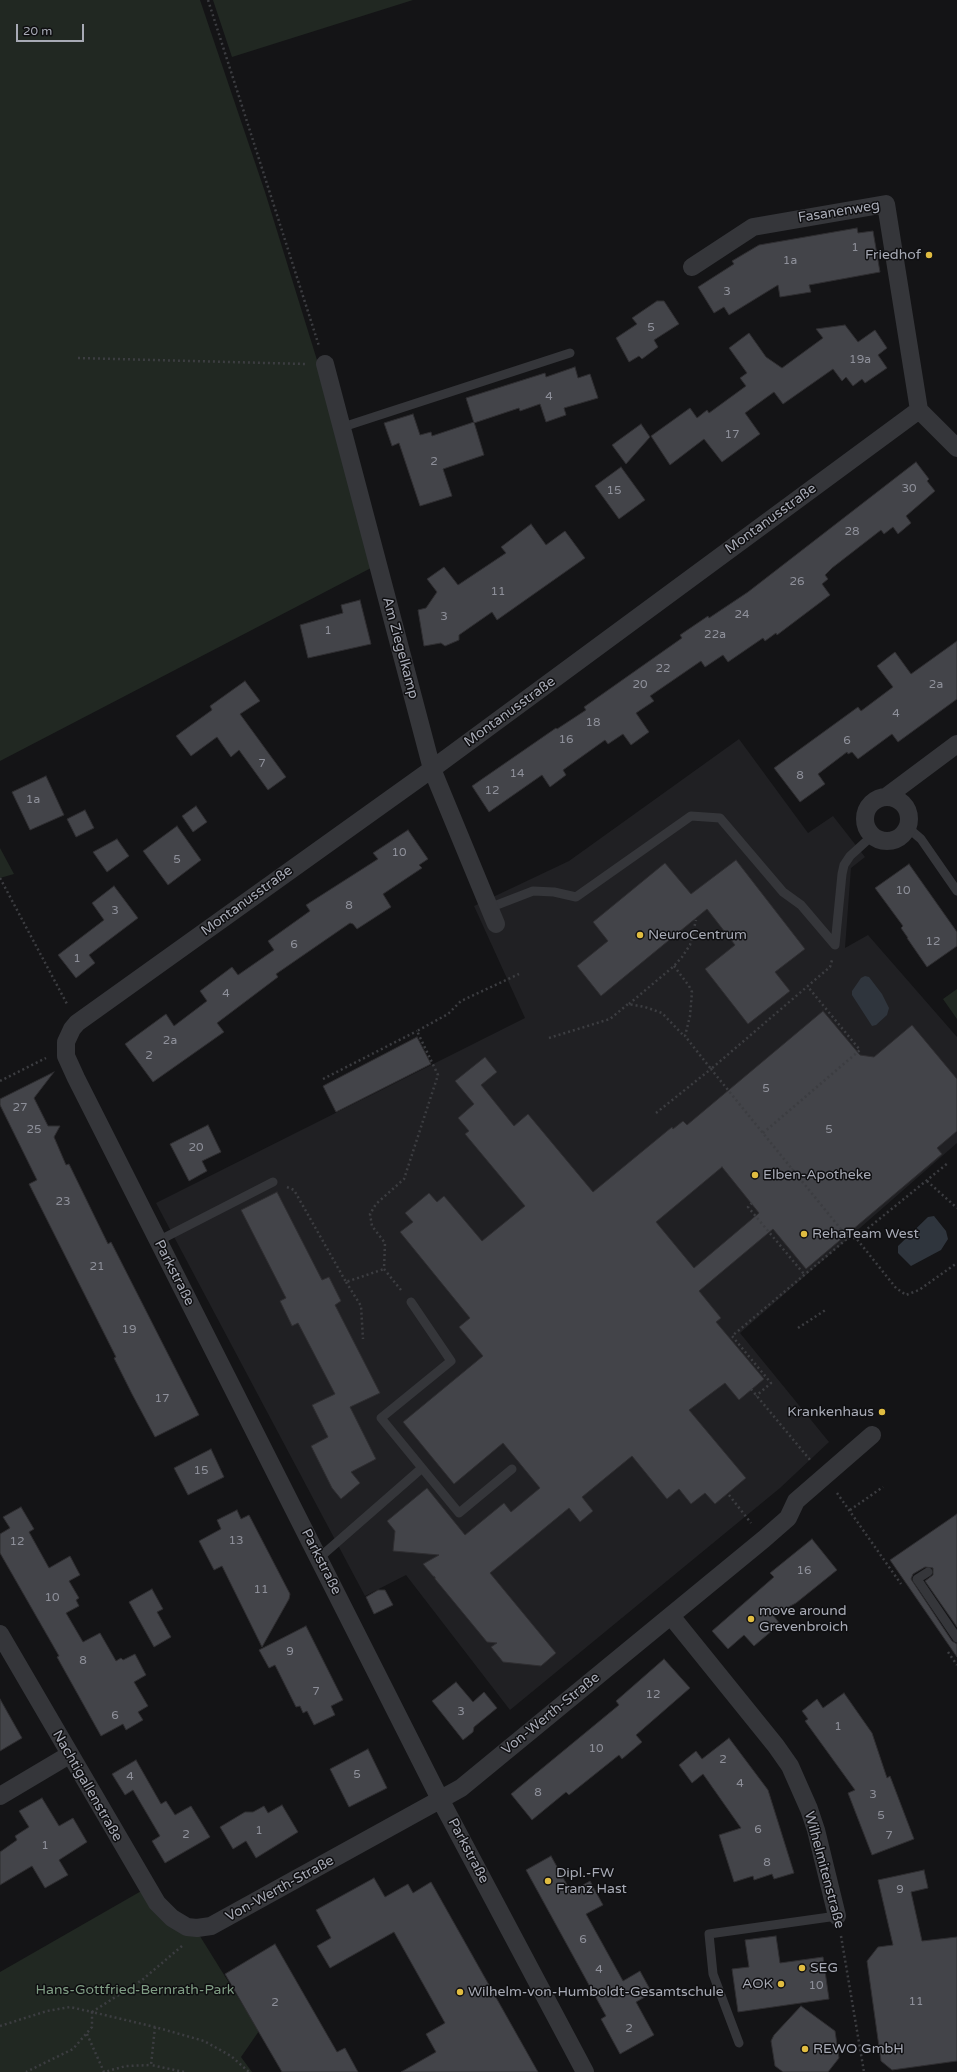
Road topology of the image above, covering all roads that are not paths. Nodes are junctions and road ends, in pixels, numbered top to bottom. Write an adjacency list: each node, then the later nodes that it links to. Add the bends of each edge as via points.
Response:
1 (692, 266): 4 (street, Fasanenweg, via 754,227 886,204)
2 (570, 353): 5 (lane)
3 (325, 364): 5 (street, Am Ziegelkamp)
4 (919, 410): 6 (street); 8 (street, Montanusstraße)
5 (343, 427): 8 (street, Am Ziegelkamp)
6 (957, 448)
7 (957, 744): 9 (street)
8 (432, 769): 13 (street, Am Ziegelkamp); 15 (street, Montanusstraße, via 77,1023 68,1036)
9 (886, 797): 10 (street, via 903,804 909,815); 11 (street, via 876,800 867,809 864,821)
10 (907, 827): 11 (street, via 902,836 892,841 882,841); 12 (lane, via 921,839)
11 (872, 836): 13 (lane, via 844,865 834,945 801,905 783,892 720,818 691,816 576,897 533,891)
12 (957, 891)
13 (489, 908): 14 (street, Am Ziegelkamp)
14 (496, 924)
15 (66, 1049): 17 (street, Parkstraße, via 66,1056 76,1078)
16 (273, 1182): 17 (lane)
17 (158, 1241): 22 (street, Parkstraße)
18 (411, 1302): 20 (lane, via 451,1361 381,1418)
19 (872, 1435): 24 (street, Von-Werth-Straße, via 796,1501 788,1518)
20 (422, 1468): 21 (lane, via 459,1513); 22 (lane)
21 (512, 1470)
22 (319, 1558): 29 (street, Parkstraße)
23 (928, 1572): 26 (lane, via 917,1579)
24 (671, 1616): 29 (street, Von-Werth-Straße, via 461,1788); 30 (street, Wilhelmitenstraße, via 790,1766 816,1830)
25 (0, 1634): 27 (street, Nachtigallenstraße)
26 (957, 1638)
27 (69, 1755): 28 (street); 31 (street, Nachtigallenstraße, via 149,1892 166,1913)
28 (0, 1796)
29 (440, 1799): 31 (street, Von-Werth-Straße, via 221,1922 204,1928); 33 (street, Parkstraße)
30 (837, 1916): 32 (lane, via 709,1934 713,1974)
31 (187, 1927)
32 (739, 2042)
33 (585, 2072)

